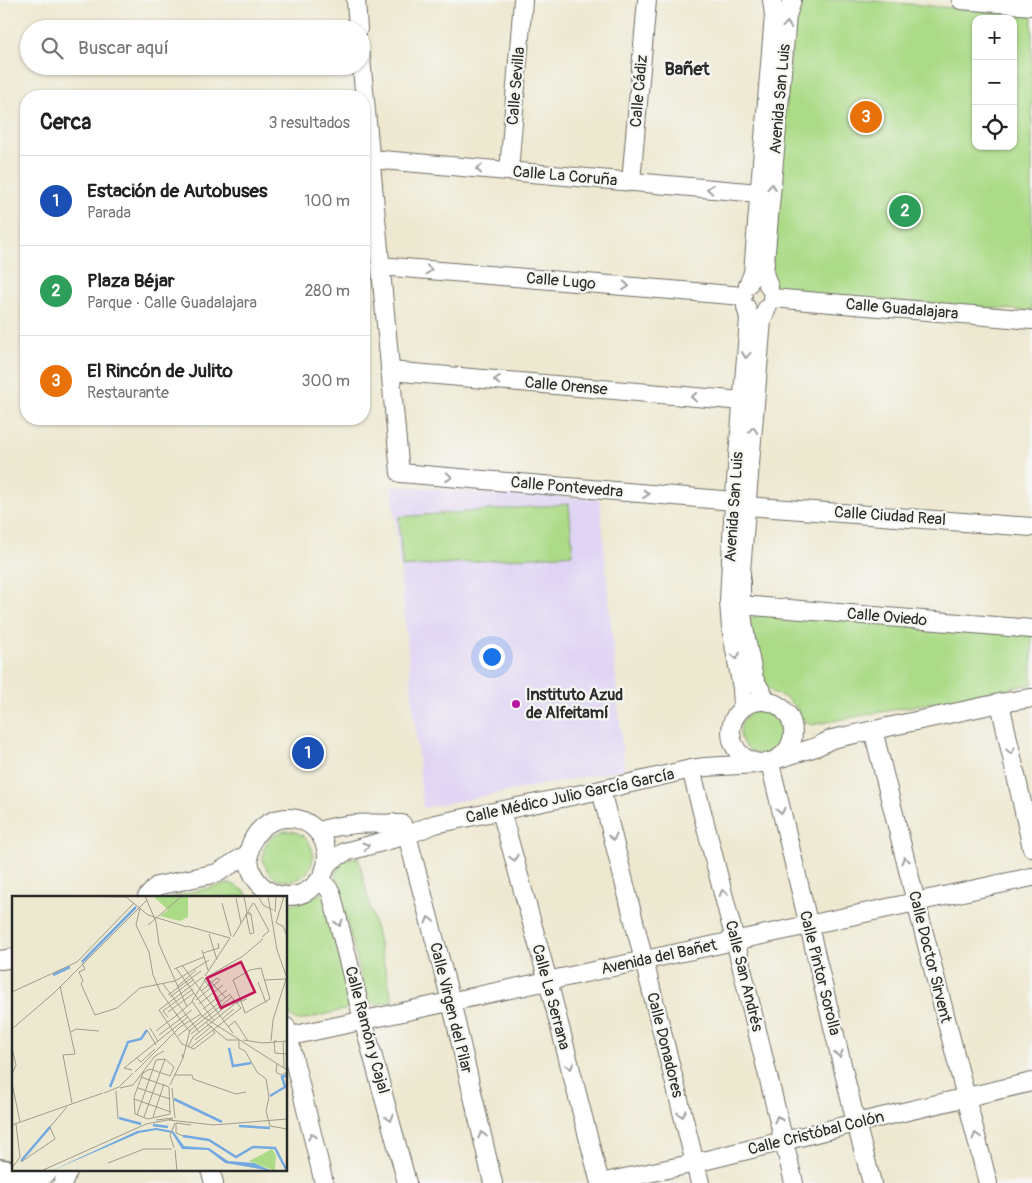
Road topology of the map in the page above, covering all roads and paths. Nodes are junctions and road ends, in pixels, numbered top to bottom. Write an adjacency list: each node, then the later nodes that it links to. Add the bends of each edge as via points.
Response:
1 (356, 0): 9 (street)
2 (523, 0): 14 (street, Calle Sevilla)
3 (647, 0): 15 (street, Calle Cádiz)
4 (772, 0): 16 (street, Avenida San Luis, via 774,15)
5 (776, 0): 6 (street)
6 (790, 0): 19 (street, Avenida San Luis, one-way to 6, via 764,273)
7 (961, 0): 8 (street)
8 (1032, 6)
9 (357, 20)
10 (363, 75): 11 (street)
11 (364, 90)
12 (370, 149): 13 (street)
13 (371, 159): 14 (street, Calle La Coruña, one-way to 13); 17 (street)
14 (509, 171): 15 (street, Calle La Coruña)
15 (631, 182): 16 (street, Calle La Coruña, one-way to 15)
16 (759, 193): 18 (street, Avenida San Luis, via 753,273)
17 (380, 266): 18 (street, Calle Lugo, one-way to 18); 21 (street)
18 (745, 296): 19 (street, via 753,283 758,282 764,283); 19 (street, via 751,310 757,312 762,311); 22 (street, Avenida San Luis, one-way to 22, via 749,318)
19 (769, 297): 20 (street, Calle Guadalajara); 23 (street, Avenida San Luis, one-way to 19, via 762,320)
20 (1032, 320)
21 (390, 371): 22 (street, Calle Orense, one-way to 21); 23 (street, Calle Pontevedra, one-way to 23, via 400,473)
22 (743, 401): 23 (street, Avenida San Luis)
23 (741, 504): 24 (street, Calle Ciudad Real); 25 (street, Avenida San Luis); 30 (street, Avenida San Luis, one-way to 30, via 729,602)
24 (1032, 526)
25 (741, 605): 26 (street, Calle Oviedo); 28 (street, Avenida San Luis, via 754,679)
26 (1032, 629)
27 (1032, 698): 29 (street, Calle Médico Julio García García)
28 (767, 701): 30 (street, via 755,701); 31 (street, via 788,713)
29 (1000, 703): 32 (street, Calle Médico Julio García García); 43 (street, one-way to 43)
30 (744, 706): 34 (street, via 735,716)
31 (793, 725): 33 (street, Calle Médico Julio García García, via 808,736); 35 (street, via 794,737 789,749)
32 (873, 730): 33 (street, Calle Médico Julio García García); 50 (street, Calle Doctor Sirvent, one-way to 32)
33 (832, 739): 35 (street, Calle Médico Julio García García)
34 (731, 740): 35 (street, via 736,751 746,760); 36 (street, Calle Médico Julio García García, via 724,756)
35 (769, 762): 36 (street, Calle Médico Julio García García); 51 (street, Calle Pintor Sorolla, one-way to 51)
36 (698, 768): 37 (street, Calle Médico Julio García García); 52 (street, Calle San Andrés, one-way to 36)
37 (601, 790): 38 (street, Calle Médico Julio García García); 53 (street, Calle Donadores, one-way to 53)
38 (501, 811): 40 (street, Calle Médico Julio García García); 54 (street, Calle La Serrana, one-way to 54)
39 (392, 823): 40 (street, Calle Médico Julio García García); 41 (street, Calle Médico Julio García García, via 335,826); 42 (street)
40 (435, 824): 42 (street, Calle Médico Julio García García)
41 (319, 831): 44 (street, via 296,817 269,821 259,830); 45 (street, via 326,846)
42 (407, 835): 45 (street, Calle Médico Julio García García, one-way to 42, via 345,852); 55 (street, Calle Virgen del Pilar, one-way to 42)
43 (1032, 848)
44 (248, 854): 46 (street); 48 (street)
45 (324, 871): 48 (street, via 313,888 302,894 278,895); 56 (street, Calle Ramón y Cajal, one-way to 56)
46 (217, 873): 48 (street); 49 (street, via 157,886)
47 (1032, 877): 50 (street, Avenida del Bañet)
48 (257, 886)
49 (147, 896)
50 (916, 902): 51 (street, Avenida del Bañet); 60 (street, Calle Doctor Sirvent)
51 (808, 925): 52 (street, Avenida del Bañet); 61 (street, Calle Pintor Sorolla, one-way to 61)
52 (736, 940): 53 (street, Avenida del Bañet); 62 (street, Calle San Andrés, one-way to 52)
53 (644, 960): 54 (street, Avenida del Bañet); 63 (street, Calle Donadores, one-way to 63)
54 (548, 981): 55 (street, Avenida del Bañet); 73 (street, Calle La Serrana, one-way to 73)
55 (451, 1001): 56 (street, Avenida del Bañet); 72 (street, Calle Virgen del Pilar, one-way to 55)
56 (363, 1020): 57 (street, Avenida del Bañet); 71 (street, Calle Ramón y Cajal, one-way to 71)
57 (288, 1034)
58 (288, 1038): 70 (street, one-way to 58)
59 (1032, 1082): 60 (street, Calle Cristóbal Colón)
60 (966, 1098): 61 (street, Calle Cristóbal Colón); 77 (street, Calle Doctor Sirvent, one-way to 60)
61 (856, 1123): 62 (street, Calle Cristóbal Colón); 76 (street, Calle Pintor Sorolla)
62 (784, 1141): 63 (street, Calle Cristóbal Colón); 75 (street, Calle San Andrés)
63 (694, 1163): 73 (street, Calle Cristóbal Colón); 74 (street, Calle Donadores)
64 (69, 1170): 68 (street)
65 (210, 1170): 69 (street)
66 (0, 1172): 67 (main road)
67 (40, 1177)
68 (63, 1183)
69 (214, 1183)
70 (324, 1183)
71 (407, 1183)
72 (493, 1183)
73 (600, 1183)
74 (700, 1183)
75 (794, 1183)
76 (872, 1183)
77 (988, 1183)

